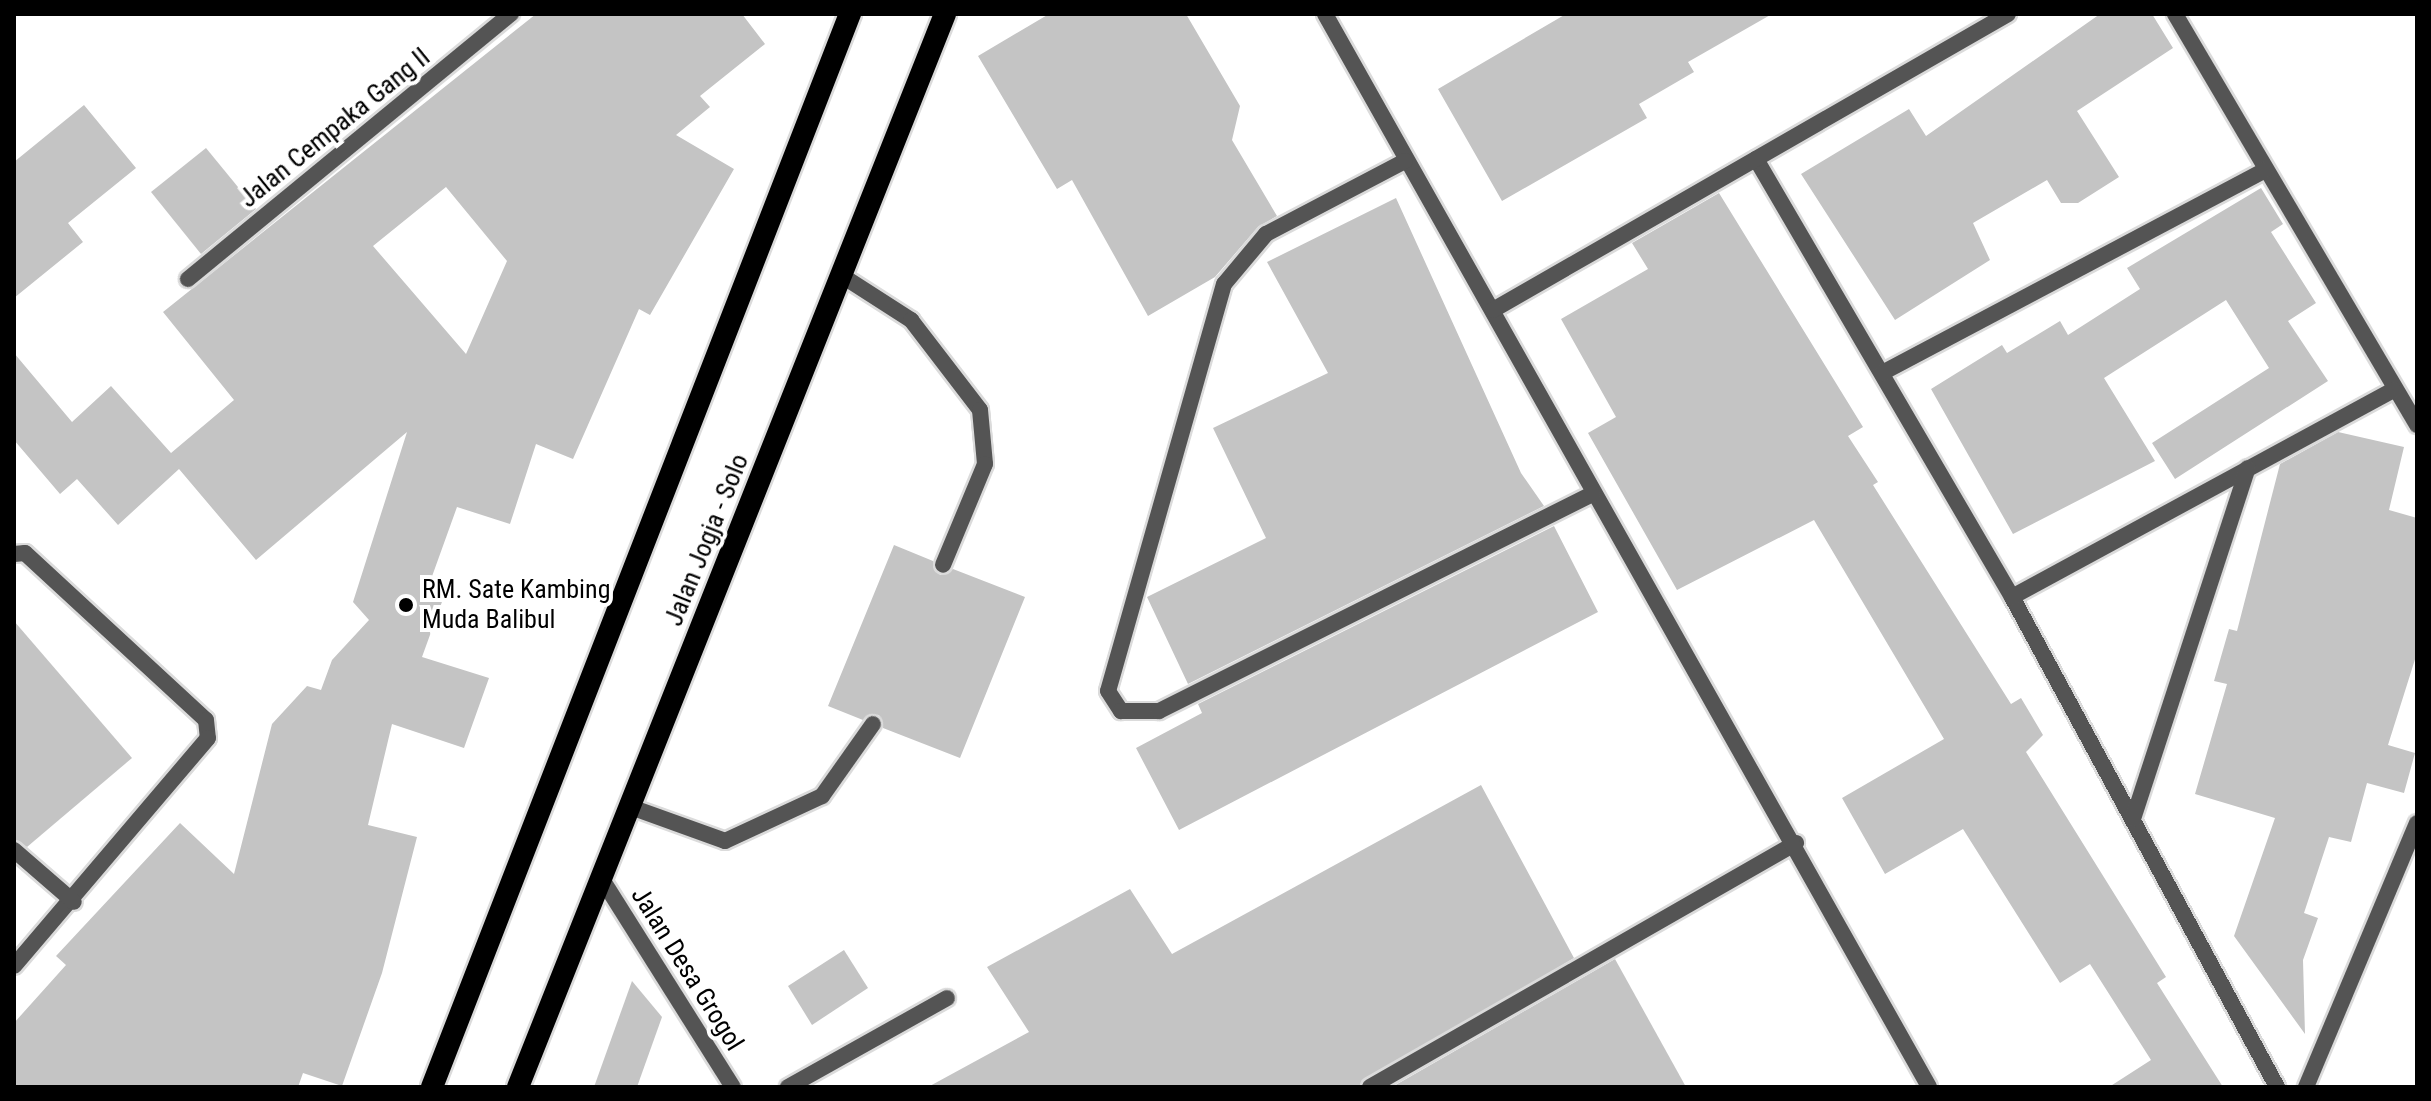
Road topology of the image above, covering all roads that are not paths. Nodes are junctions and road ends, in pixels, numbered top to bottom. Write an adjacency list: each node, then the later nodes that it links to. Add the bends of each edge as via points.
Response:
1 (511, 14): 11 (street, Jalan Cempaka Gang II)
2 (850, 14): 31 (highway)
3 (945, 14): 10 (highway, Jalan Jogja - Solo)
4 (1325, 14): 8 (street)
5 (2008, 14): 7 (street)
6 (2175, 14): 9 (street)
7 (1756, 159): 12 (street); 13 (street)
8 (1405, 161): 12 (street); 17 (street, via 1266,234 1224,284 1108,691 1121,711 1159,711)
9 (2265, 170): 13 (street); 14 (street)
10 (844, 277): 19 (street, via 911,320 980,410 985,464); 22 (highway, Jalan Jogja - Solo)
11 (188, 279)
12 (1493, 310): 17 (street)
13 (1882, 373): 20 (street)
14 (2393, 390): 15 (street); 16 (street)
15 (2417, 425)
16 (2248, 468): 20 (street); 23 (street)
17 (1593, 494): 25 (street)
18 (14, 554): 28 (street, via 25,553 206,720 208,738 200,753)
19 (943, 565)
20 (2012, 597): 23 (street)
21 (873, 724): 22 (street, via 822,796 725,841)
22 (628, 806): 27 (highway, Jalan Jogja - Solo)
23 (2133, 819): 37 (street)
24 (2417, 823): 38 (street)
25 (1796, 843): 35 (street); 36 (street)
26 (14, 850): 28 (street)
27 (600, 876): 32 (highway, Jalan Jogja - Solo); 33 (street, Jalan Desa Grogol)
28 (74, 902): 29 (street)
29 (14, 966)
30 (947, 998): 34 (street)
31 (432, 1087)
32 (518, 1087)
33 (733, 1087)
34 (788, 1087)
35 (1370, 1087)
36 (1929, 1087)
37 (2277, 1087)
38 (2306, 1087)

